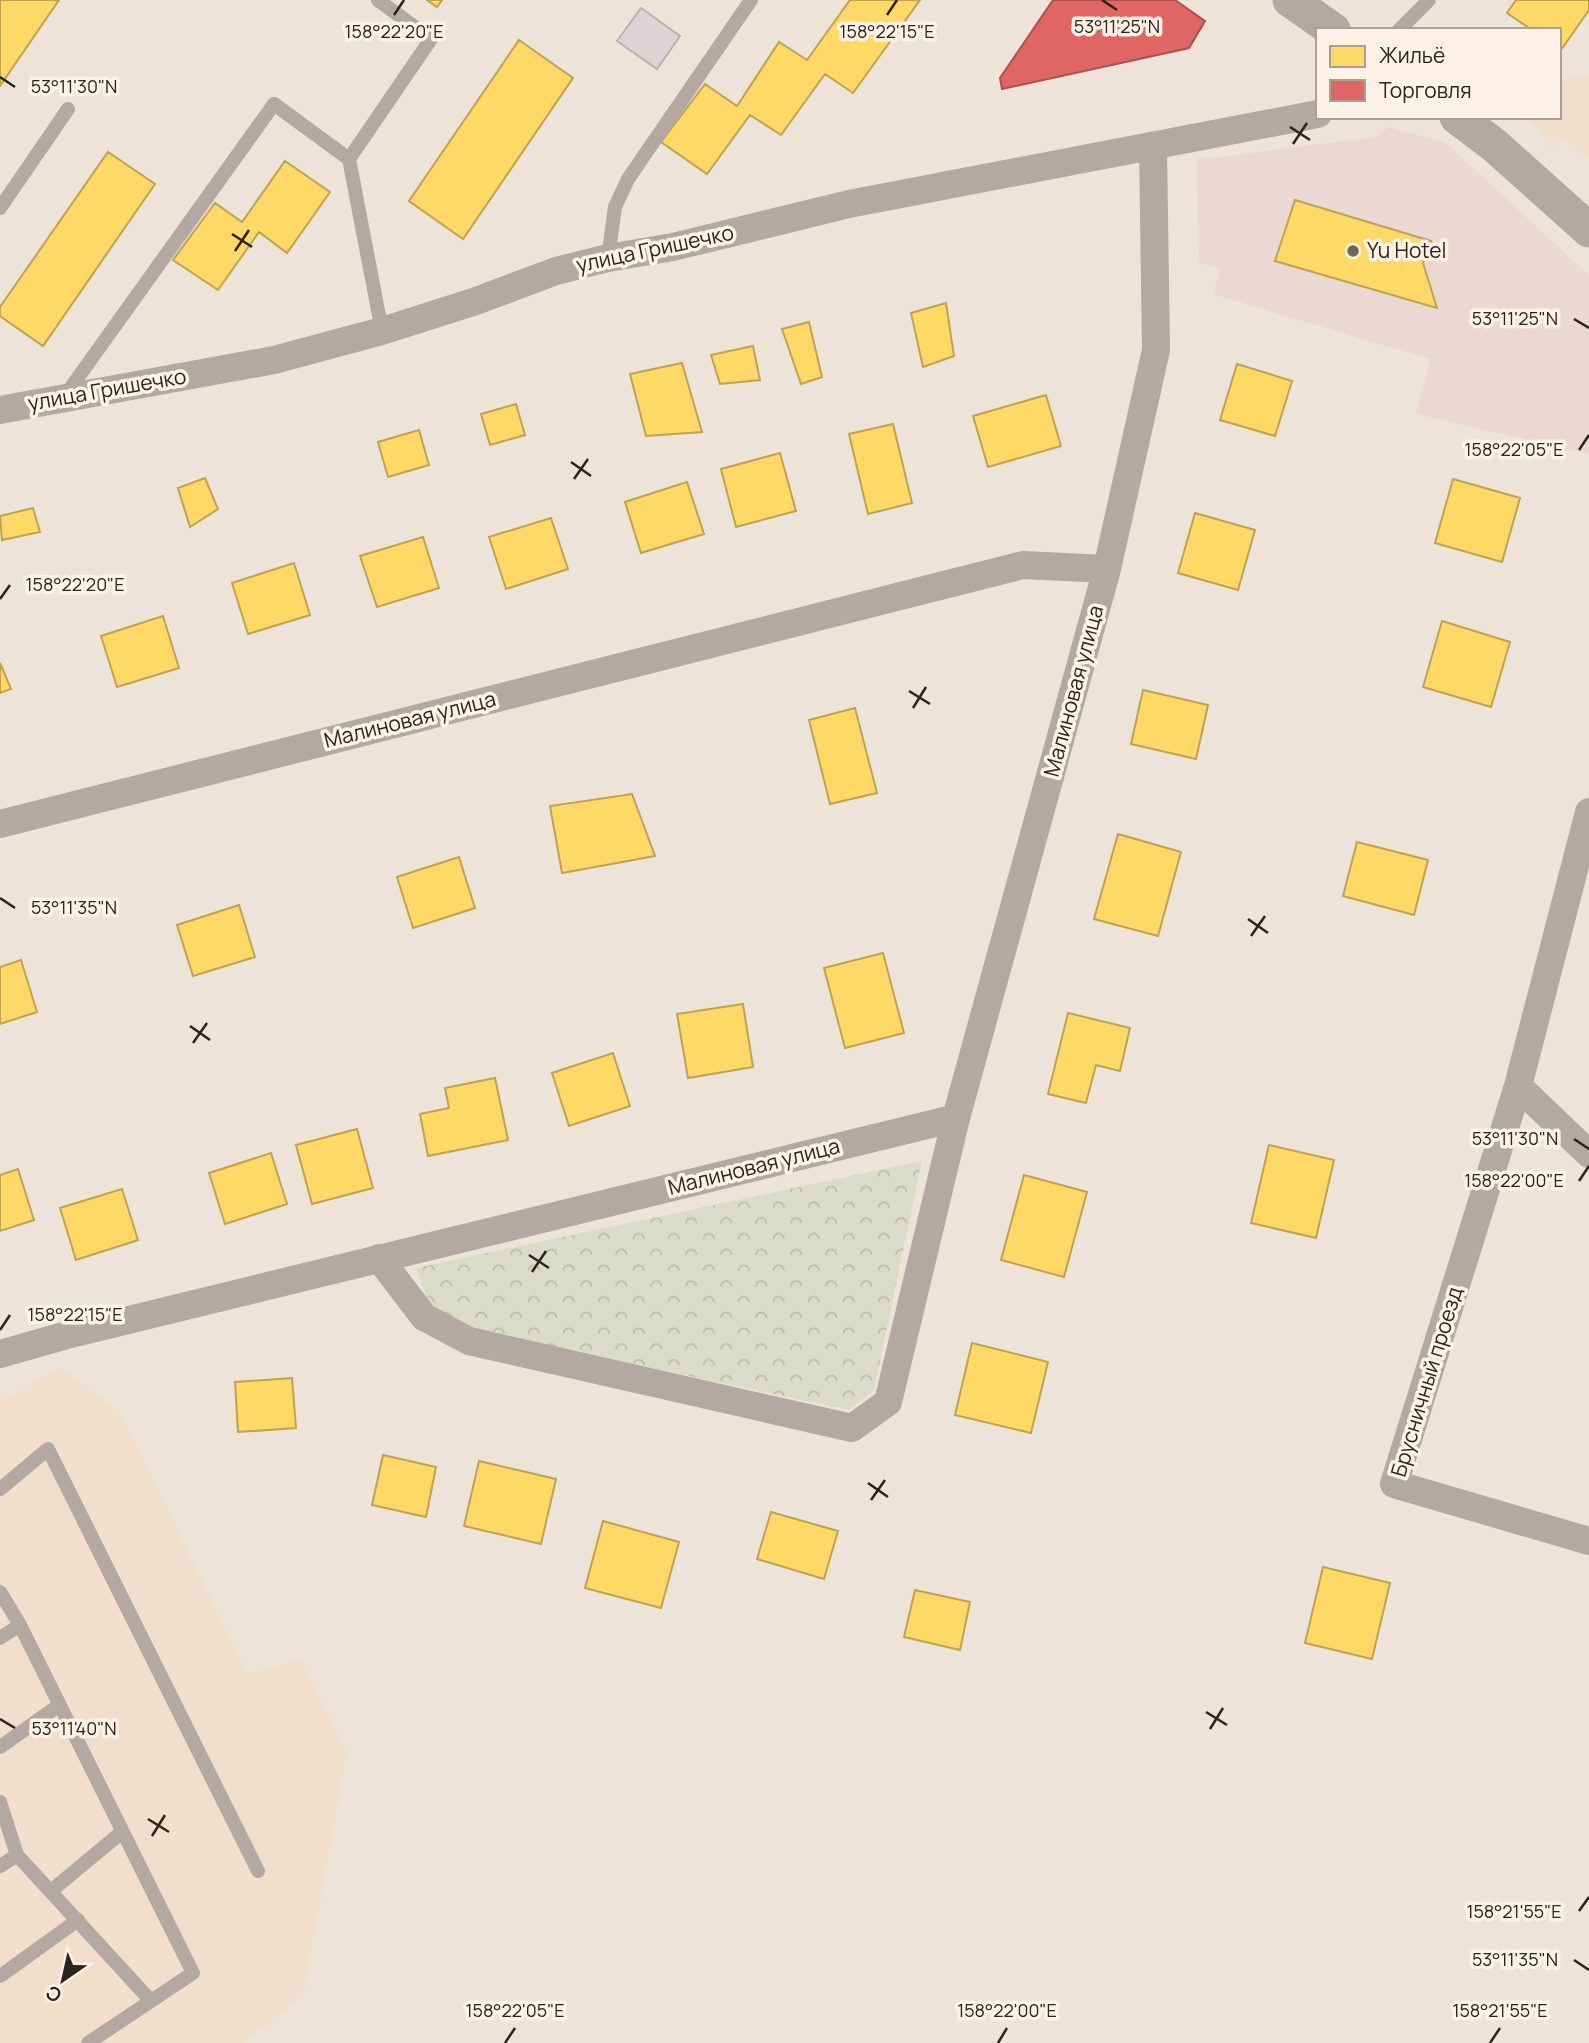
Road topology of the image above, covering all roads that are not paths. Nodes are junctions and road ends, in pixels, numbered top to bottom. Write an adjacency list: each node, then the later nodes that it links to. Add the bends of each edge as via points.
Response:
1 (378, 0): 11 (lane, via 431,39)
2 (751, 0): 14 (lane, via 628,179 615,207)
3 (1290, 0): 5 (street)
4 (1429, 0): 6 (lane)
5 (1330, 28)
6 (1401, 28)
7 (68, 109): 12 (lane)
8 (1316, 114): 10 (street, улица Гришечко)
9 (1460, 119): 13 (street)
10 (1153, 146): 14 (street, улица Гришечко, via 849,204); 18 (street, Малиновая улица, via 1156,350)
11 (349, 159): 15 (lane); 16 (lane, via 274,104)
12 (0, 208)
13 (1589, 230)
14 (608, 258): 15 (street, улица Гришечко, via 556,271)
15 (382, 331): 16 (street, улица Гришечко, via 274,360)
16 (64, 398): 17 (street, улица Гришечко)
17 (0, 410)
18 (1107, 569): 20 (street, Малиновая улица, via 1023,565); 22 (street, Малиновая улица)
19 (1589, 812): 21 (street, Брусничный проезд)
20 (0, 824)
21 (1518, 1086): 23 (street); 27 (street, Брусничный проезд, via 1394,1484)
22 (956, 1118): 24 (street, Малиновая улица); 24 (street, via 888,1402 852,1428 469,1340 424,1317)
23 (1589, 1154)
24 (379, 1258): 25 (street, Малиновая улица)
25 (0, 1354)
26 (0, 1489): 37 (lane, via 48,1449)
27 (1589, 1541)
28 (0, 1592): 29 (lane)
29 (20, 1625): 30 (lane); 31 (lane)
30 (0, 1638)
31 (58, 1706): 32 (lane); 34 (lane)
32 (0, 1747)
33 (0, 1802): 35 (lane)
34 (122, 1832): 38 (lane); 41 (lane, via 193,1973)
35 (17, 1854): 36 (lane); 38 (lane)
36 (0, 1866)
37 (258, 1871)
38 (51, 1891): 39 (lane)
39 (78, 1920): 40 (lane); 41 (lane)
40 (0, 1976)
41 (151, 2001): 42 (lane)
42 (88, 2043)

